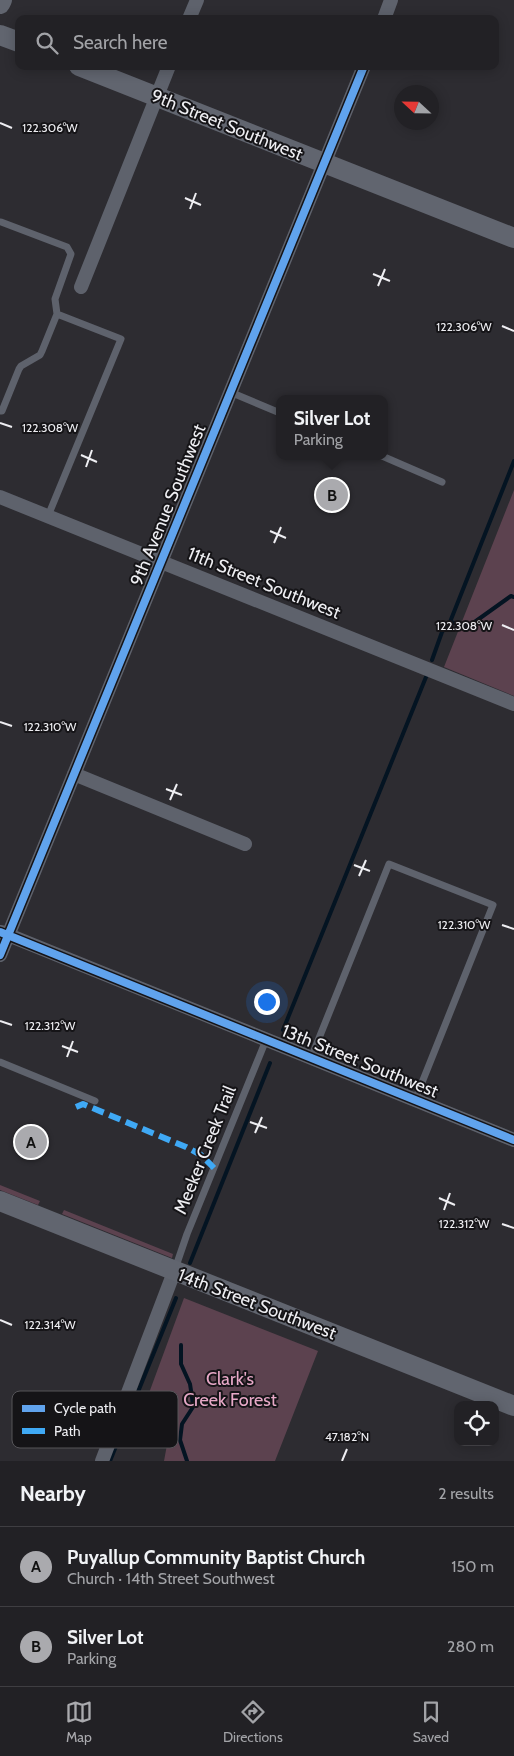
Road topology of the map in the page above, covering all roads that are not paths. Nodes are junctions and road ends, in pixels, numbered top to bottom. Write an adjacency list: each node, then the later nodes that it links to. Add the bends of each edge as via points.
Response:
1 (2, 0): 4 (street)
2 (197, 0): 5 (street)
3 (391, 0): 6 (street)
4 (0, 4)
5 (191, 15)
6 (385, 15)
7 (0, 35): 8 (street)
8 (15, 41)
9 (89, 70): 12 (street, 9th Street Southwest)
10 (167, 70): 12 (street)
11 (362, 70): 13 (street, 9th Avenue Southwest)
12 (157, 97): 13 (street, 9th Street Southwest); 16 (street)
13 (324, 163): 15 (street, 9th Street Southwest); 18 (street, 9th Avenue Southwest)
14 (0, 222): 17 (lane, via 67,247 71,257 55,299)
15 (514, 238)
16 (81, 287)
17 (57, 314): 19 (lane, via 40,354 19,369); 24 (lane, via 121,340)
18 (230, 392): 20 (lane); 25 (street, 9th Avenue Southwest)
19 (0, 411)
20 (276, 411)
21 (388, 459): 22 (lane)
22 (442, 482)
23 (0, 497): 24 (street, 11th Street Southwest)
24 (48, 516): 25 (street, 11th Street Southwest)
25 (161, 561): 26 (street, 11th Street Southwest); 27 (street, 9th Avenue Southwest)
26 (514, 704)
27 (74, 774): 28 (street); 29 (street, 9th Avenue Southwest)
28 (245, 844)
29 (4, 933): 30 (street, 9th Avenue Southwest); 31 (street, 13th Street Southwest)
30 (0, 955)
31 (266, 1040): 32 (street, 13th Street Southwest); 38 (lane, Meeker Creek Trail)
32 (311, 1058): 34 (street, 13th Street Southwest); 34 (lane, via 388,864 493,905)
33 (0, 1062): 35 (lane)
34 (415, 1100): 36 (street, 13th Street Southwest)
35 (95, 1101)
36 (514, 1140)
37 (0, 1201): 38 (street, 14th Street Southwest)
38 (174, 1272): 39 (street); 40 (street, 14th Street Southwest)
39 (129, 1391)
40 (514, 1406)
41 (107, 1448): 42 (street)
42 (102, 1461)

